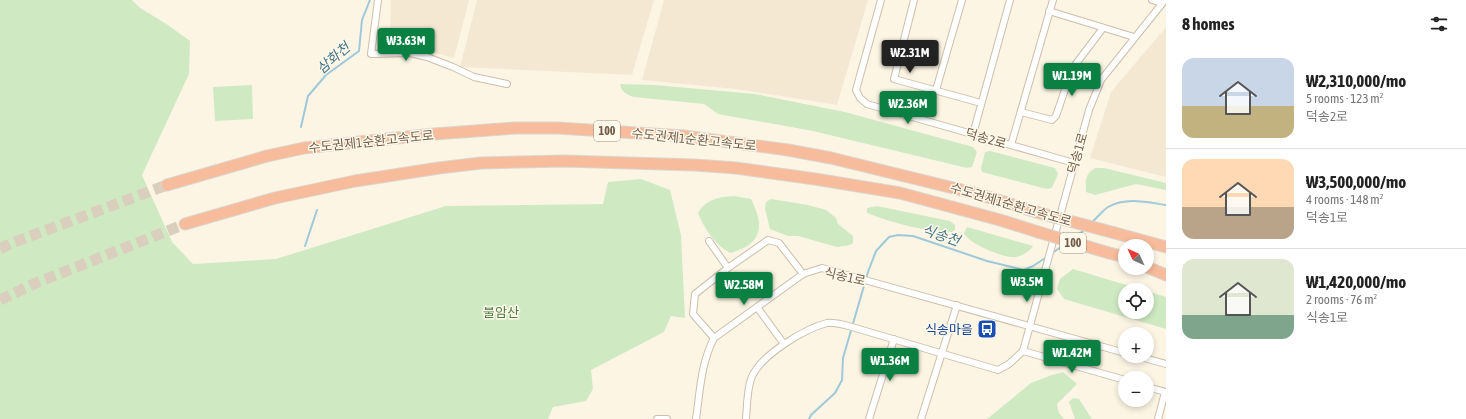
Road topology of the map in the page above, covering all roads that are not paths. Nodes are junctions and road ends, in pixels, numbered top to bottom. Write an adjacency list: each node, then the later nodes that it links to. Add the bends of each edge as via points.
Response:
1 (378, 0): 13 (street, via 371,54 410,53 474,77)
2 (881, 0): 17 (street, 덕송2로, via 856,90 860,98 867,104)
3 (914, 0): 14 (street, via 894,79)
4 (962, 0): 14 (street)
5 (1002, 0): 8 (street)
6 (1053, 0): 10 (street)
7 (1152, 0): 9 (street)
8 (1009, 1): 15 (street)
9 (1164, 2): 12 (street, 덕송1로)
10 (1049, 11): 11 (street); 16 (street)
11 (1103, 28): 12 (street); 16 (street, via 1072,69 1056,116 1052,120)
12 (1134, 37): 19 (street, 덕송1로, via 1100,80)
13 (507, 84)
14 (936, 90): 15 (street)
15 (981, 103): 17 (street)
16 (1021, 112): 18 (street)
17 (973, 134): 18 (street, 덕송2로)
18 (1011, 145): 19 (street, 덕송2로)
19 (1074, 163): 35 (street, 덕송1로)
20 (167, 185): 22 (highway, 수도권제1순환고속도로 / 100, bridge, via 304,148 434,134 515,128 558,128 684,136 831,158 978,194)
21 (185, 224): 26 (highway, 수도권제1순환고속도로 / 100, bridge, via 275,198 354,181 481,163 564,161 695,165 736,168 900,193)
22 (1119, 234): 23 (highway); 25 (highway, 수도권제1순환고속도로 / 100)
23 (1166, 239)
24 (709, 241): 28 (street)
25 (1166, 247)
26 (1118, 256)
27 (1154, 265): 29 (highway)
28 (728, 268): 31 (street, via 768,240 779,243); 36 (street, via 695,294 693,314)
29 (1166, 268)
30 (1154, 270): 32 (highway)
31 (803, 274): 33 (street, 식송1로, via 822,268); 34 (street, 식송1로)
32 (1166, 275)
33 (957, 305): 35 (street, 식송1로); 41 (street)
34 (757, 307): 36 (street, 식송1로); 38 (street)
35 (1030, 326): 39 (street, 덕송1로); 40 (street, 식송1로)
36 (714, 338): 49 (street, 식송1로, via 703,365)
37 (894, 339): 38 (street, via 829,322 807,330); 41 (street); 51 (street)
38 (784, 344): 50 (street, via 763,362 751,378)
39 (1023, 351): 41 (street, via 1010,364 998,370); 44 (street)
40 (1118, 351)
41 (942, 354): 52 (street)
42 (1154, 361): 43 (street)
43 (1166, 364)
44 (1118, 378)
45 (1154, 389): 46 (street)
46 (1166, 392): 53 (street)
47 (657, 419): 48 (street)
48 (667, 419)
49 (696, 419)
50 (746, 419)
51 (869, 419)
52 (921, 419)
53 (1158, 419)

